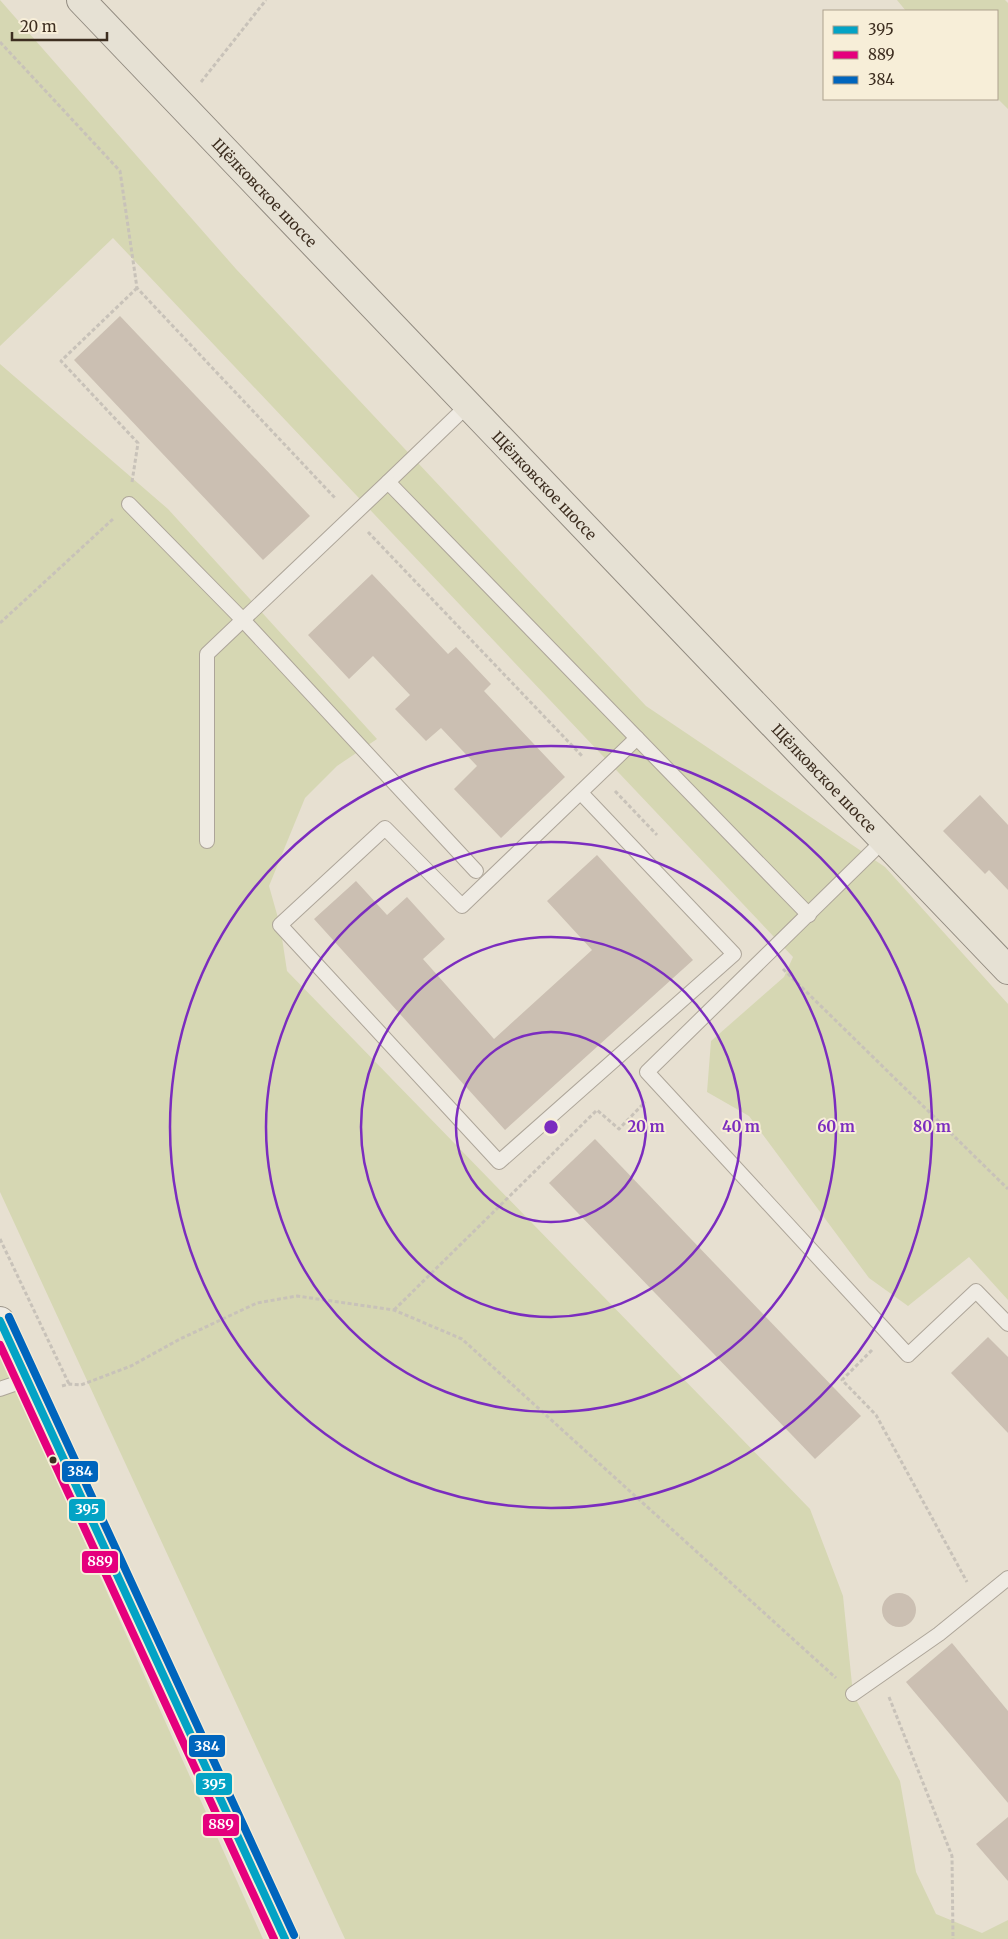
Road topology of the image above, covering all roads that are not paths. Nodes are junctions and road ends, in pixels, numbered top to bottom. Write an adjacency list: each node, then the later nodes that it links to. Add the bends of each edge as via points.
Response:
1 (81, 0): 2 (main road, Щёлковское шоссе)
2 (468, 405): 3 (lane); 8 (main road, Щёлковское шоссе)
3 (388, 482): 5 (lane); 6 (lane)
4 (129, 504): 5 (lane)
5 (243, 620): 9 (lane, via 207,654); 10 (lane)
6 (637, 738): 7 (lane); 11 (lane)
7 (581, 793): 7 (lane, via 734,954 499,1162 280,925 386,828 462,906)
8 (884, 840): 11 (lane); 12 (main road, Щёлковское шоссе)
9 (207, 841)
10 (476, 871)
11 (808, 915): 14 (lane, via 647,1072 908,1356 976,1290)
12 (1008, 970)
13 (0, 1321): 15 (main road)
14 (1008, 1324)
15 (26, 1380): 16 (lane); 19 (main road)
16 (0, 1389)
17 (1008, 1578): 18 (lane, via 939,1634)
18 (854, 1694)
19 (285, 1939)

